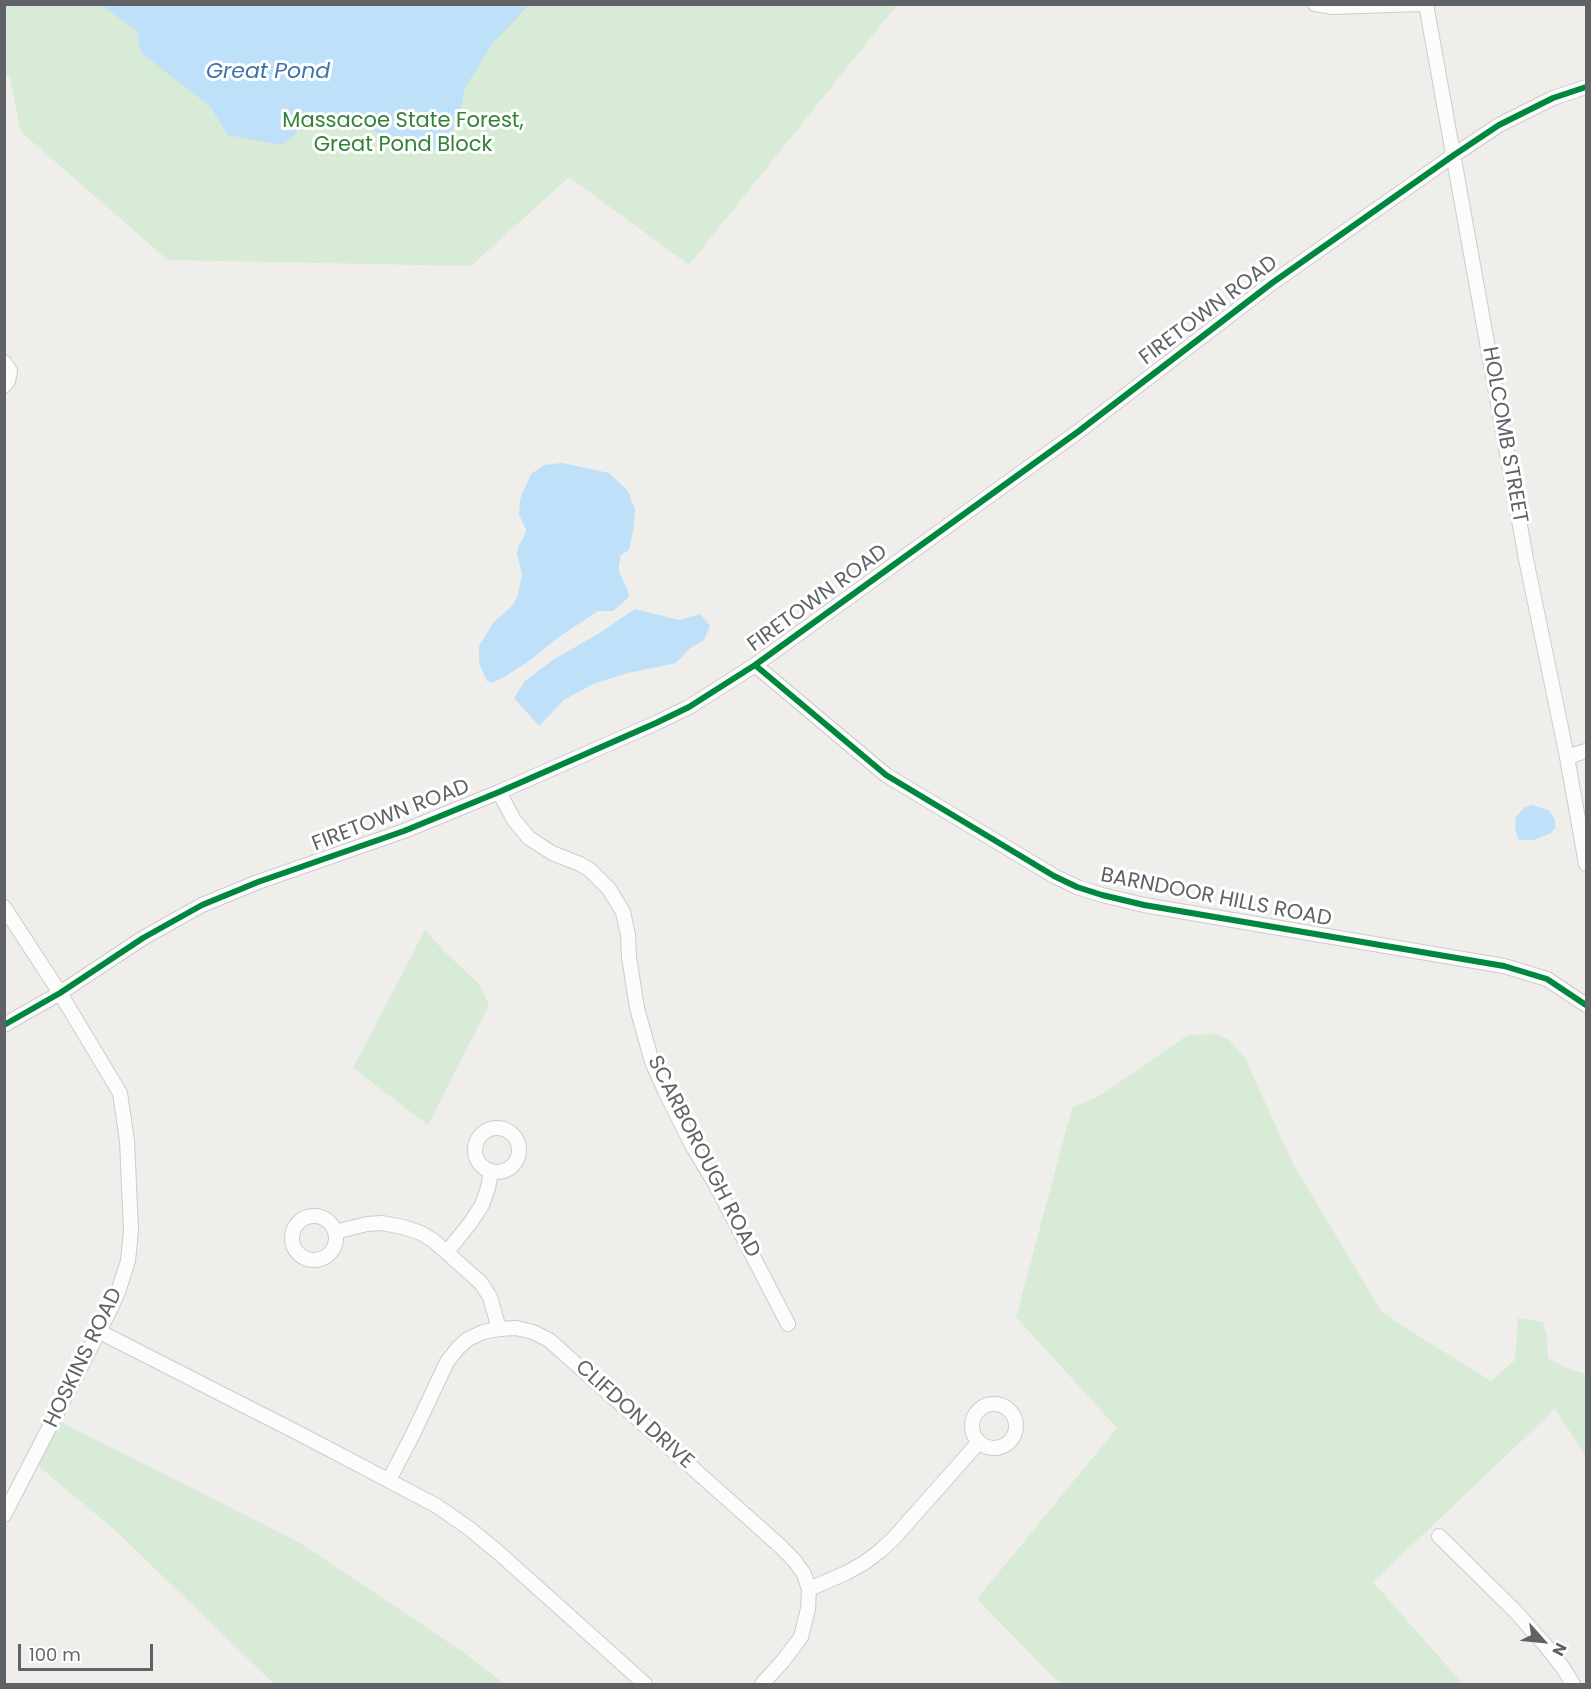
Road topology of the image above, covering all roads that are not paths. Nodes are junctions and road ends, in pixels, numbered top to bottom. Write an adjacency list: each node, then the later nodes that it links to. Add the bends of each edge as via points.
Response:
1 (1315, 4): 2 (street)
2 (1421, 4)
3 (1426, 4): 5 (street, HOLCOMB STREET)
4 (1587, 87): 5 (street, FIRETOWN ROAD, via 1552,98)
5 (1454, 155): 8 (street, FIRETOWN ROAD, via 1272,283 1079,431); 10 (street, HOLCOMB STREET, via 1526,559)
6 (4, 362): 7 (street, via 10,372)
7 (4, 386)
8 (755, 665): 11 (street, FIRETOWN ROAD, via 689,707); 15 (street, BARNDOOR HILLS ROAD, via 886,775 1077,887 1144,905 1504,966 1547,979)
9 (1587, 752): 10 (street)
10 (1567, 757): 12 (street, HOLCOMB STREET)
11 (499, 792): 14 (street, FIRETOWN ROAD, via 202,905 143,938); 20 (street, SCARBOROUGH ROAD, via 529,838 590,870 609,889 623,912 637,1008 652,1062)
12 (1587, 864)
13 (4, 907): 14 (street, HOSKINS ROAD)
14 (60, 993): 16 (street, FIRETOWN ROAD); 22 (street, HOSKINS ROAD, via 120,1093 124,1122 131,1230 128,1261)
15 (1587, 1005)
16 (4, 1025)
17 (491, 1171): 19 (street, via 482,1205)
18 (334, 1232): 19 (street, via 382,1223 421,1233)
19 (447, 1252): 21 (street, via 481,1283 490,1297)
20 (788, 1323)
21 (499, 1329): 24 (street, CLIFDON DRIVE, via 468,1339 447,1362); 27 (street, CLIFDON DRIVE, via 516,1328 549,1340 779,1545 804,1574)
22 (100, 1332): 24 (street); 25 (street, HOSKINS ROAD)
23 (979, 1442): 27 (street, via 880,1551 846,1573)
24 (389, 1480): 28 (street, via 470,1529)
25 (4, 1515)
26 (1439, 1536): 30 (street, via 1516,1612)
27 (809, 1589): 29 (street, via 801,1637)
28 (645, 1684)
29 (762, 1684)
30 (1573, 1684)

